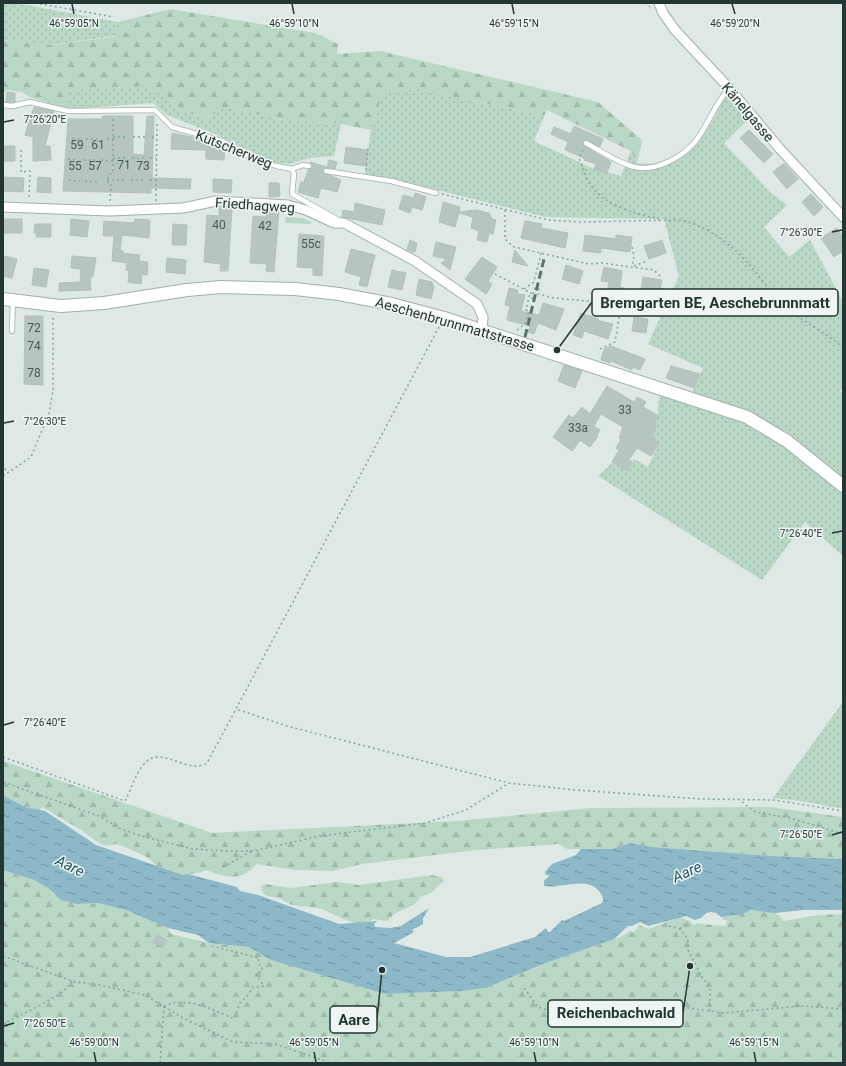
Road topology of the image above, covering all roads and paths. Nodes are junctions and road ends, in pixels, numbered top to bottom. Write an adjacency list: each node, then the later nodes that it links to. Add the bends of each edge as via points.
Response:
1 (35, 3): 3 (path)
2 (659, 3): 4 (street, Känelgasse, via 676,30)
3 (114, 17)
4 (729, 88): 19 (lane, via 696,141 686,151 666,162 650,167 634,167); 54 (street, Känelgasse, via 780,149)
5 (3, 105): 6 (lane, Kutscherweg, via 30,102 68,111)
6 (113, 109): 14 (path); 35 (lane, Kutscherweg, via 155,110 172,127 222,141 249,156)
7 (157, 122): 12 (path)
8 (127, 137): 14 (path)
9 (133, 137): 10 (path)
10 (146, 137)
11 (152, 137): 12 (path)
12 (157, 137): 26 (path)
13 (72, 138): 15 (path)
14 (113, 138): 18 (path); 32 (path)
15 (80, 139)
16 (86, 139): 17 (path)
17 (101, 139)
18 (107, 139)
19 (586, 143): 55 (path, via 579,158 594,191 620,207)
20 (368, 148): 34 (path)
21 (21, 150): 50 (path, via 21,172 30,172)
22 (126, 158): 32 (path)
23 (132, 158): 24 (path)
24 (145, 158)
25 (150, 158): 26 (path)
26 (156, 158): 42 (path)
27 (68, 160): 28 (path)
28 (78, 160)
29 (84, 160): 30 (path)
30 (95, 160)
31 (101, 160): 32 (path)
32 (113, 160): 45 (path, via 113,172)
33 (309, 166): 35 (lane, via 303,165)
34 (366, 166)
35 (292, 169): 56 (lane, Kutscherweg, via 292,194)
36 (326, 171): 48 (lane, via 391,181)
37 (69, 180): 43 (path)
38 (125, 180): 45 (path)
39 (131, 180): 40 (path)
40 (144, 180)
41 (150, 180): 42 (path)
42 (156, 180): 51 (path)
43 (80, 181)
44 (85, 181): 46 (path)
45 (108, 181): 47 (path); 53 (path, via 111,183)
46 (97, 182)
47 (103, 182)
48 (436, 193): 52 (path)
49 (3, 207): 50 (street, Friedhagweg)
50 (28, 208): 53 (street, Friedhagweg)
51 (156, 209): 53 (street, Friedhagweg); 56 (street, Friedhagweg, via 184,208 216,201 288,205 334,223)
52 (505, 210): 55 (path, via 548,220 572,222); 58 (path, via 504,236 507,242 514,247)
53 (109, 211)
54 (843, 217)
55 (659, 220): 77 (path, via 690,222 709,232 741,255 779,302 830,336)
56 (344, 223): 75 (street, Friedhagweg, via 415,261 476,304 483,317)
57 (632, 247): 60 (path)
58 (541, 253): 60 (path, via 589,264); 63 (path, via 534,282)
59 (647, 261): 60 (path)
60 (632, 267): 62 (path, via 654,270)
61 (496, 274): 63 (path)
62 (662, 278)
63 (524, 288): 64 (path)
64 (530, 293): 65 (path); 76 (path, via 525,324 516,330)
65 (533, 294): 66 (path); 70 (path, via 535,288 539,289 538,294)
66 (532, 299)
67 (642, 299): 72 (path, via 630,302)
68 (8, 300): 69 (street, Aeschenbrunnmattstrasse); 74 (lane)
69 (54, 306): 73 (street, Aeschenbrunnmattstrasse, via 104,303 187,290 252,287 346,295); 80 (path, via 51,405 31,457)
70 (617, 306): 72 (path); 78 (path, via 619,318 615,342)
71 (643, 307): 72 (path, via 635,311)
72 (623, 308)
73 (444, 318): 75 (street, Aeschenbrunnmattstrasse); 83 (path)
74 (12, 331)
75 (482, 331): 76 (street, Aeschenbrunnmattstrasse)
76 (514, 341): 82 (street, Aeschenbrunnmattstrasse, via 729,410 757,422 787,441)
77 (843, 348)
78 (600, 349)
79 (3, 464): 80 (path)
80 (7, 473): 81 (path)
81 (3, 476)
82 (843, 486)
83 (236, 710): 84 (path, via 207,763 196,767 162,758 152,758 142,767 125,801); 86 (path, via 287,726)
84 (3, 757)
85 (3, 782): 90 (path, via 99,816 119,828 141,836 193,849)
86 (509, 783): 87 (path, via 702,799); 90 (path, via 466,810 440,819 319,836)
87 (738, 799): 88 (path, via 793,802); 89 (path, via 755,812 790,818)
88 (843, 811)
89 (843, 834)
90 (254, 851): 91 (path)
91 (223, 867)
92 (687, 922): 94 (path)
93 (669, 926): 94 (path)
94 (680, 929): 101 (path, via 688,939 688,950 710,988)
95 (212, 946): 99 (path, via 259,958 258,962 263,970 256,975 264,986 253,987 240,1003 234,1019 205,1006 173,1002)
96 (3, 956): 97 (path)
97 (72, 981): 99 (path, via 145,995); 102 (path, via 67,988 49,1000)
98 (524, 988): 101 (path, via 538,1007 574,1015 606,1014 658,1004)
99 (164, 1006): 103 (path); 104 (path, via 233,1042 275,1044)
100 (843, 1009): 101 (path, via 802,1006)
101 (710, 1012)
102 (3, 1024)
103 (160, 1063)
104 (332, 1063)

